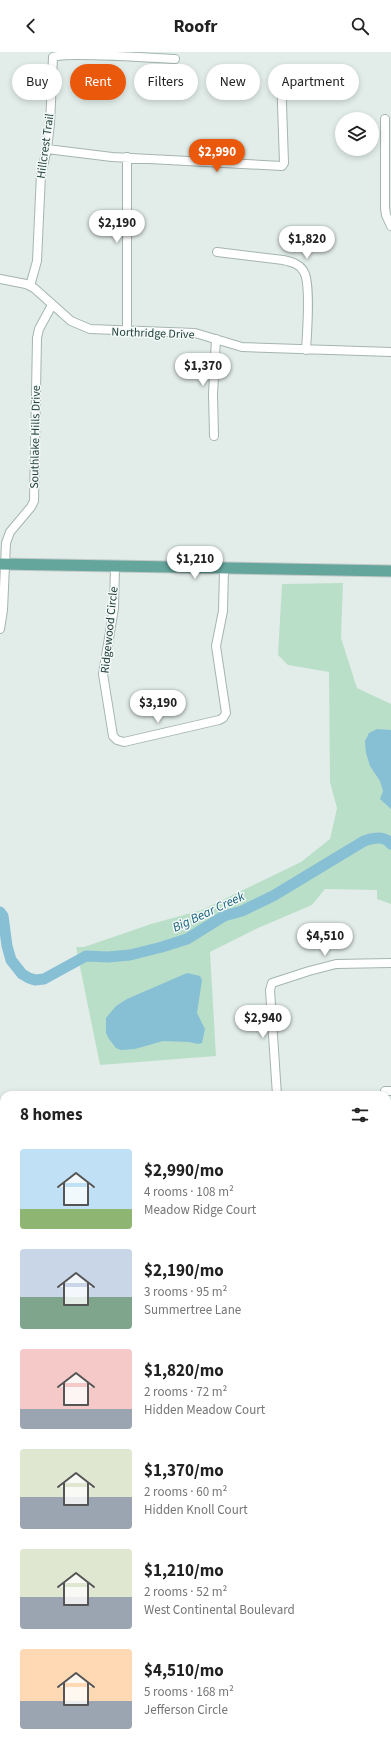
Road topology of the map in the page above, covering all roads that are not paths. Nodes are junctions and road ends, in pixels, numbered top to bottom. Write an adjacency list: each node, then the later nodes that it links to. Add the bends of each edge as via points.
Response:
1 (125, 53): 2 (street, Hillcrest Trail); 5 (street, Hillcrest Trail, via 53,56)
2 (175, 59)
3 (282, 100): 6 (street, via 284,163 282,166)
4 (385, 119): 7 (street, via 385,208)
5 (47, 149): 6 (street, via 86,155); 10 (street, Hillcrest Trail, via 41,174 37,261)
6 (127, 157): 12 (street)
7 (391, 226)
8 (217, 252): 14 (street, via 292,262 304,272)
9 (0, 279): 10 (street, Northridge Drive)
10 (30, 286): 11 (street, Northridge Drive)
11 (52, 305): 12 (street, Northridge Drive, via 82,327 101,331); 17 (street, Southlake Hills Drive, via 37,338 34,501 10,532)
12 (127, 331): 13 (street, Northridge Drive, via 195,333)
13 (216, 339): 14 (street, Northridge Drive, via 242,348); 16 (street)
14 (306, 350): 15 (street, Northridge Drive)
15 (391, 352)
16 (214, 436)
17 (2, 564): 18 (main road); 21 (street, Southlake Hills Drive, via 3,610)
18 (115, 567): 19 (main road); 19 (street, Ridgewood Circle, via 114,608 104,662 104,682 113,736 124,742 219,720 225,716 216,646 223,611)
19 (224, 569): 20 (main road)
20 (391, 571)
21 (0, 628)
22 (391, 963): 23 (street, via 336,964 274,981 271,985)
23 (277, 1091)

